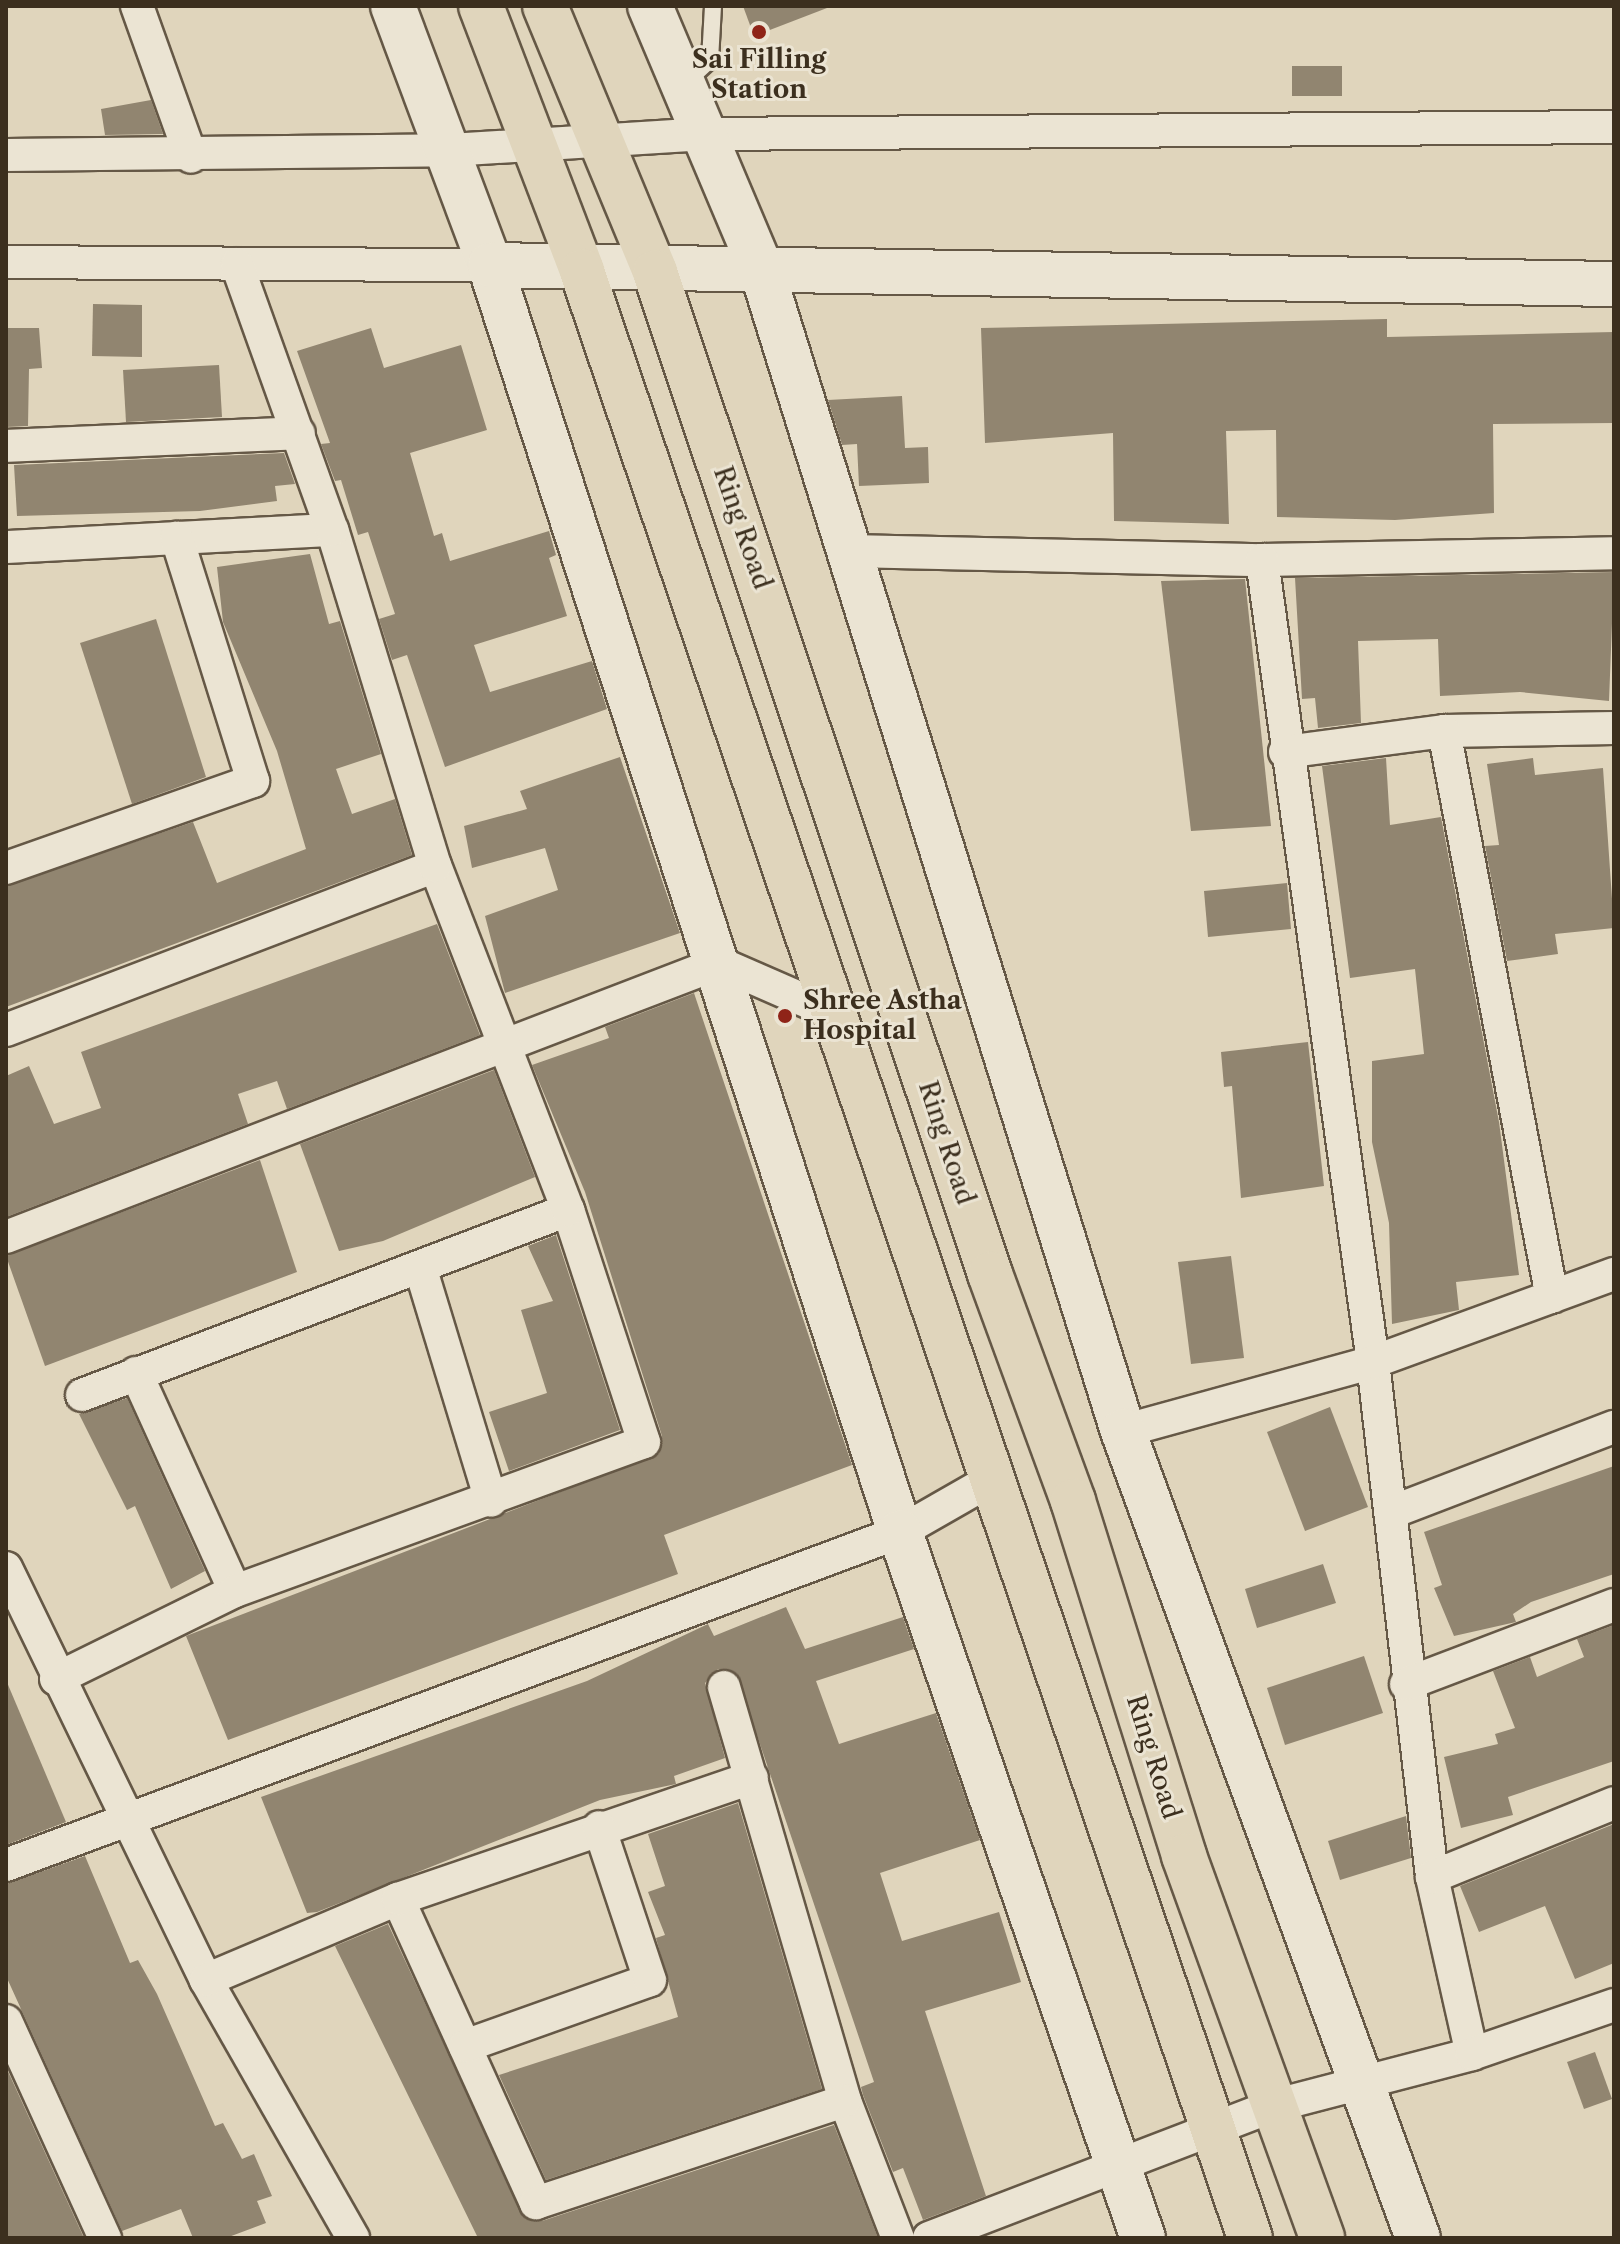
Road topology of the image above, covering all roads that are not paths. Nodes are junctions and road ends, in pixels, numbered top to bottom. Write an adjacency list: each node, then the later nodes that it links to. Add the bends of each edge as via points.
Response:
1 (137, 6): 14 (street)
2 (393, 6): 12 (street)
3 (481, 6): 11 (highway)
4 (545, 6): 10 (highway, Ring Road)
5 (650, 6): 7 (street)
6 (713, 6): 7 (lane, via 710,60)
7 (681, 88): 9 (street)
8 (1614, 127): 9 (street)
9 (705, 134): 10 (street); 20 (street)
10 (603, 137): 11 (street); 19 (highway, Ring Road)
11 (530, 143): 12 (street); 18 (highway)
12 (450, 150): 14 (street); 17 (street)
13 (6, 155): 14 (street)
14 (191, 157)
15 (6, 262): 16 (street)
16 (237, 265): 17 (street); 22 (street)
17 (490, 265): 18 (street); 35 (street)
18 (582, 271): 19 (street); 36 (highway)
19 (655, 272): 20 (street); 73 (highway, Ring Road)
20 (763, 274): 21 (street); 27 (street)
21 (1614, 284)
22 (299, 433): 23 (street); 24 (street)
23 (6, 446)
24 (332, 530): 25 (street); 33 (street)
25 (177, 538): 26 (street); 34 (street, via 253,781)
26 (6, 547)
27 (850, 551): 29 (street); 48 (street)
28 (1614, 553): 29 (street)
29 (1262, 560): 32 (street)
30 (1614, 728): 31 (street)
31 (1444, 731): 32 (street); 43 (street)
32 (1285, 752): 44 (street)
33 (435, 866): 37 (street); 38 (street)
34 (6, 868)
35 (719, 963): 36 (street); 38 (street); 52 (street)
36 (831, 1012): 49 (highway)
37 (6, 1030)
38 (507, 1050): 39 (street); 40 (street)
39 (568, 1210): 41 (street); 50 (street, via 644,1442)
40 (6, 1237)
41 (421, 1270): 45 (street); 50 (street)
42 (1614, 1274): 43 (street)
43 (1552, 1297): 44 (street)
44 (1373, 1362): 48 (street); 51 (street)
45 (136, 1373): 46 (street); 54 (street)
46 (82, 1395)
47 (1614, 1427): 51 (street)
48 (1123, 1431): 71 (street)
49 (996, 1477): 52 (street); 74 (highway)
50 (491, 1501): 54 (street)
51 (1392, 1512): 57 (street)
52 (900, 1532): 61 (street); 75 (street)
53 (6, 1568): 56 (street)
54 (235, 1591): 56 (street)
55 (1614, 1605): 57 (street)
56 (56, 1679): 61 (street)
57 (1406, 1684): 64 (street)
58 (724, 1687): 59 (street)
59 (752, 1778): 62 (street); 72 (street)
60 (1614, 1803): 64 (street)
61 (125, 1816): 63 (street); 66 (street)
62 (599, 1827): 65 (street); 69 (street, via 650,1980)
63 (6, 1865)
64 (1432, 1877): 70 (street)
65 (398, 1899): 66 (street); 69 (street)
66 (206, 1980): 77 (street)
67 (1614, 2005): 70 (street)
68 (6, 2021): 76 (street)
69 (465, 2046): 72 (street, via 536,2203)
70 (1472, 2054): 71 (street)
71 (1360, 2083): 73 (street); 83 (street)
72 (845, 2101): 78 (street)
73 (1273, 2106): 74 (street); 82 (highway, Ring Road)
74 (1211, 2129): 75 (street); 81 (highway)
75 (1118, 2171): 79 (street); 80 (street)
76 (105, 2238)
77 (353, 2238)
78 (898, 2238)
79 (929, 2238)
80 (1143, 2238)
81 (1250, 2238)
82 (1322, 2238)
83 (1418, 2238)

